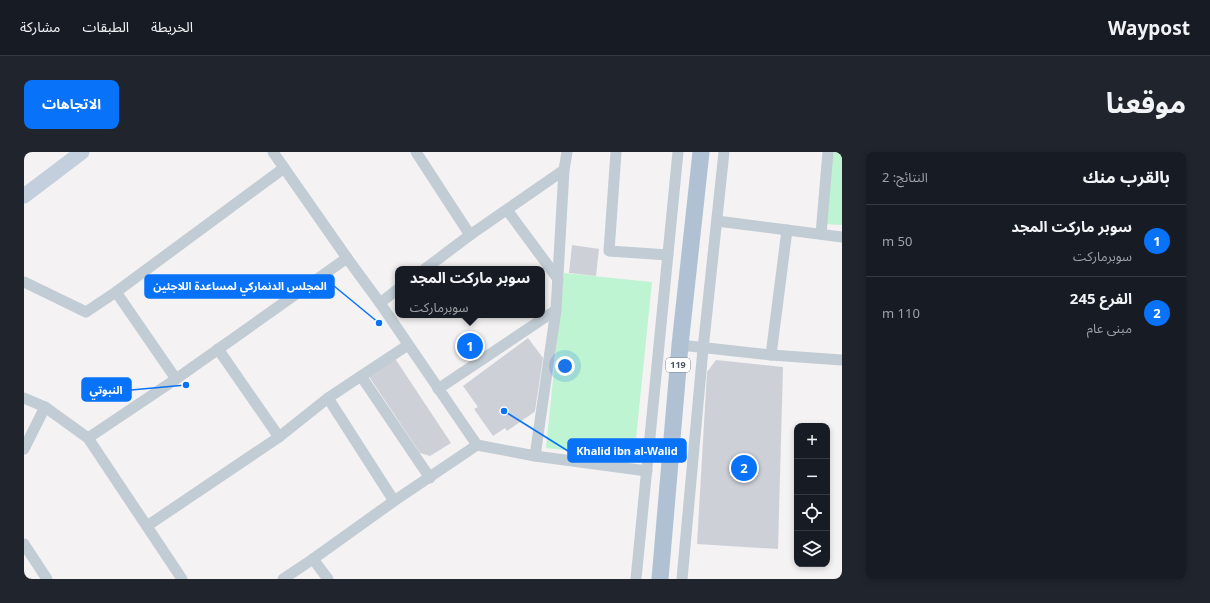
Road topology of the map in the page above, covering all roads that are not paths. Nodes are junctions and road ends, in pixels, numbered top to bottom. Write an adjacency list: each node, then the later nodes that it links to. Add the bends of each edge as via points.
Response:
1 (82, 152): 12 (street)
2 (273, 152): 10 (street)
3 (416, 152): 17 (street)
4 (567, 152): 11 (street)
5 (616, 152): 19 (street, via 609,251)
6 (678, 152): 19 (street)
7 (701, 152): 31 (main road, 119)
8 (724, 152): 14 (street)
9 (828, 152): 16 (street)
10 (284, 168): 20 (street); 25 (street)
11 (564, 170): 13 (street); 22 (street)
12 (24, 196)
13 (507, 210): 17 (street); 22 (street)
14 (717, 221): 15 (street); 32 (street)
15 (787, 230): 16 (street); 34 (street)
16 (821, 234): 18 (street)
17 (470, 235): 21 (street)
18 (842, 237)
19 (668, 255): 47 (street)
20 (347, 258): 26 (street); 33 (street)
21 (429, 266)
22 (558, 279): 27 (street)
23 (24, 282): 25 (street, via 86,312)
24 (395, 291): 26 (street)
25 (116, 292): 37 (street)
26 (380, 303): 30 (street)
27 (556, 310): 28 (street); 46 (street)
28 (545, 317)
29 (544, 318): 38 (street)
30 (408, 344): 36 (street); 38 (street)
31 (680, 345): 32 (street); 58 (main road, 119)
32 (703, 348): 34 (street); 59 (street)
33 (218, 349): 37 (street); 42 (street)
34 (771, 356): 35 (street)
35 (842, 360)
36 (361, 376): 40 (street); 48 (street)
37 (176, 379): 43 (street)
38 (438, 389): 44 (street)
39 (24, 398): 41 (street)
40 (328, 398): 42 (street); 49 (street)
41 (45, 407): 43 (street); 45 (street)
42 (279, 437): 50 (street)
43 (88, 438): 50 (street)
44 (477, 445): 46 (street); 48 (street)
45 (24, 449)
46 (535, 456): 47 (street)
47 (647, 471): 57 (street)
48 (430, 478): 49 (street)
49 (394, 501): 52 (street)
50 (147, 526): 54 (street)
51 (24, 544): 53 (street)
52 (313, 559): 55 (street); 56 (street)
53 (47, 579)
54 (182, 579)
55 (284, 579)
56 (328, 579)
57 (636, 579)
58 (660, 579)
59 (682, 579)

